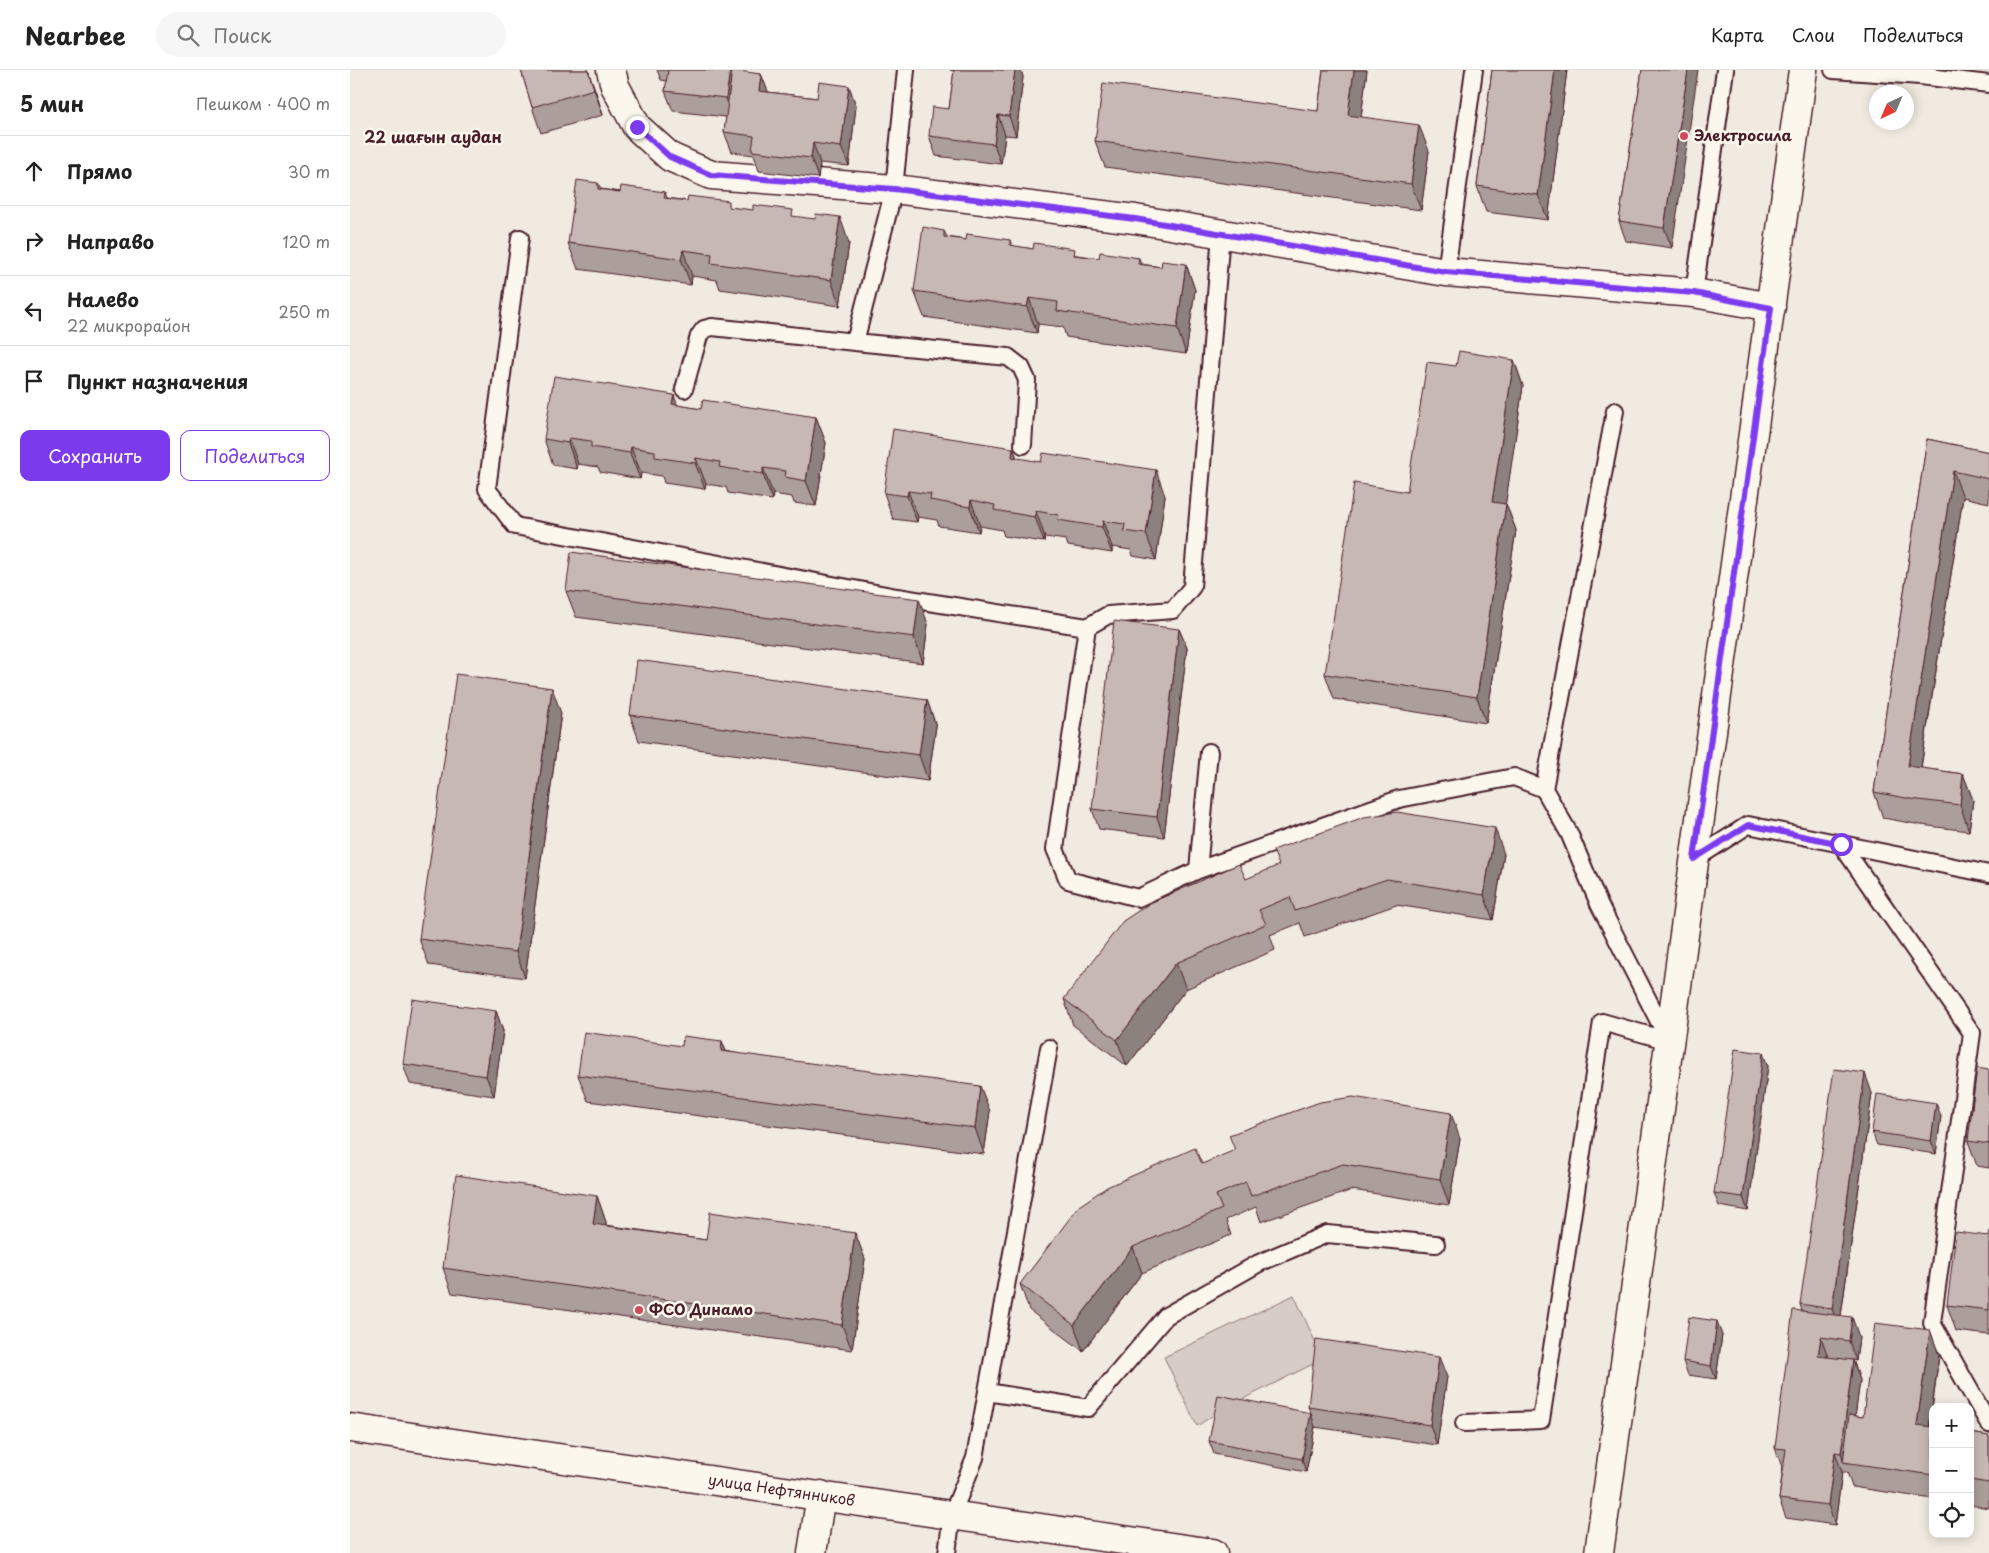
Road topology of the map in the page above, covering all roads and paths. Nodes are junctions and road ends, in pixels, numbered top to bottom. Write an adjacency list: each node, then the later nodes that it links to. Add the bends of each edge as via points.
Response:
1 (611, 70): 9 (street, via 615,86 637,127 670,157 711,175)
2 (906, 70): 9 (lane)
3 (1474, 70): 12 (lane)
4 (1725, 70): 13 (lane)
5 (1803, 70): 14 (street)
6 (1833, 70): 7 (lane)
7 (1924, 73): 8 (lane)
8 (1989, 84)
9 (894, 189): 10 (street, via 1135,219); 15 (lane)
10 (1221, 234): 12 (street); 19 (lane, via 1192,587 1173,610 1108,615)
11 (520, 238): 19 (lane, via 486,489 514,526 897,598)
12 (1446, 272): 13 (street)
13 (1694, 293): 14 (street)
14 (1771, 308): 23 (street)
15 (856, 342): 16 (lane, via 712,327 704,329 699,336); 18 (lane, via 1008,357 1021,366 1027,380)
16 (684, 389)
17 (1615, 411): 21 (lane)
18 (1022, 445)
19 (1087, 627): 24 (lane, via 1055,849 1068,880 1138,898)
20 (1209, 752): 24 (lane)
21 (1544, 789): 24 (lane, via 1514,777 1399,799); 26 (lane, via 1569,833 1599,904)
22 (1841, 844): 23 (lane, via 1748,825); 25 (lane); 31 (lane, via 1972,1032 1932,1323)
23 (1694, 859): 26 (street)
24 (1198, 870)
25 (1989, 874)
26 (1670, 1041): 30 (lane, via 1602,1022 1541,1420); 38 (street)
27 (1049, 1048): 29 (lane)
28 (1436, 1244): 29 (lane, via 1327,1234 1259,1263 1166,1316 1088,1408)
29 (987, 1392): 34 (lane, via 976,1458)
30 (1464, 1424)
31 (1989, 1424)
32 (350, 1428): 33 (street, улица Нефтянников)
33 (821, 1496): 34 (street, улица Нефтянников); 35 (street)
34 (952, 1514): 36 (lane); 37 (street, улица Нефтянников)
35 (812, 1553)
36 (947, 1553)
37 (1213, 1553)
38 (1599, 1553)

